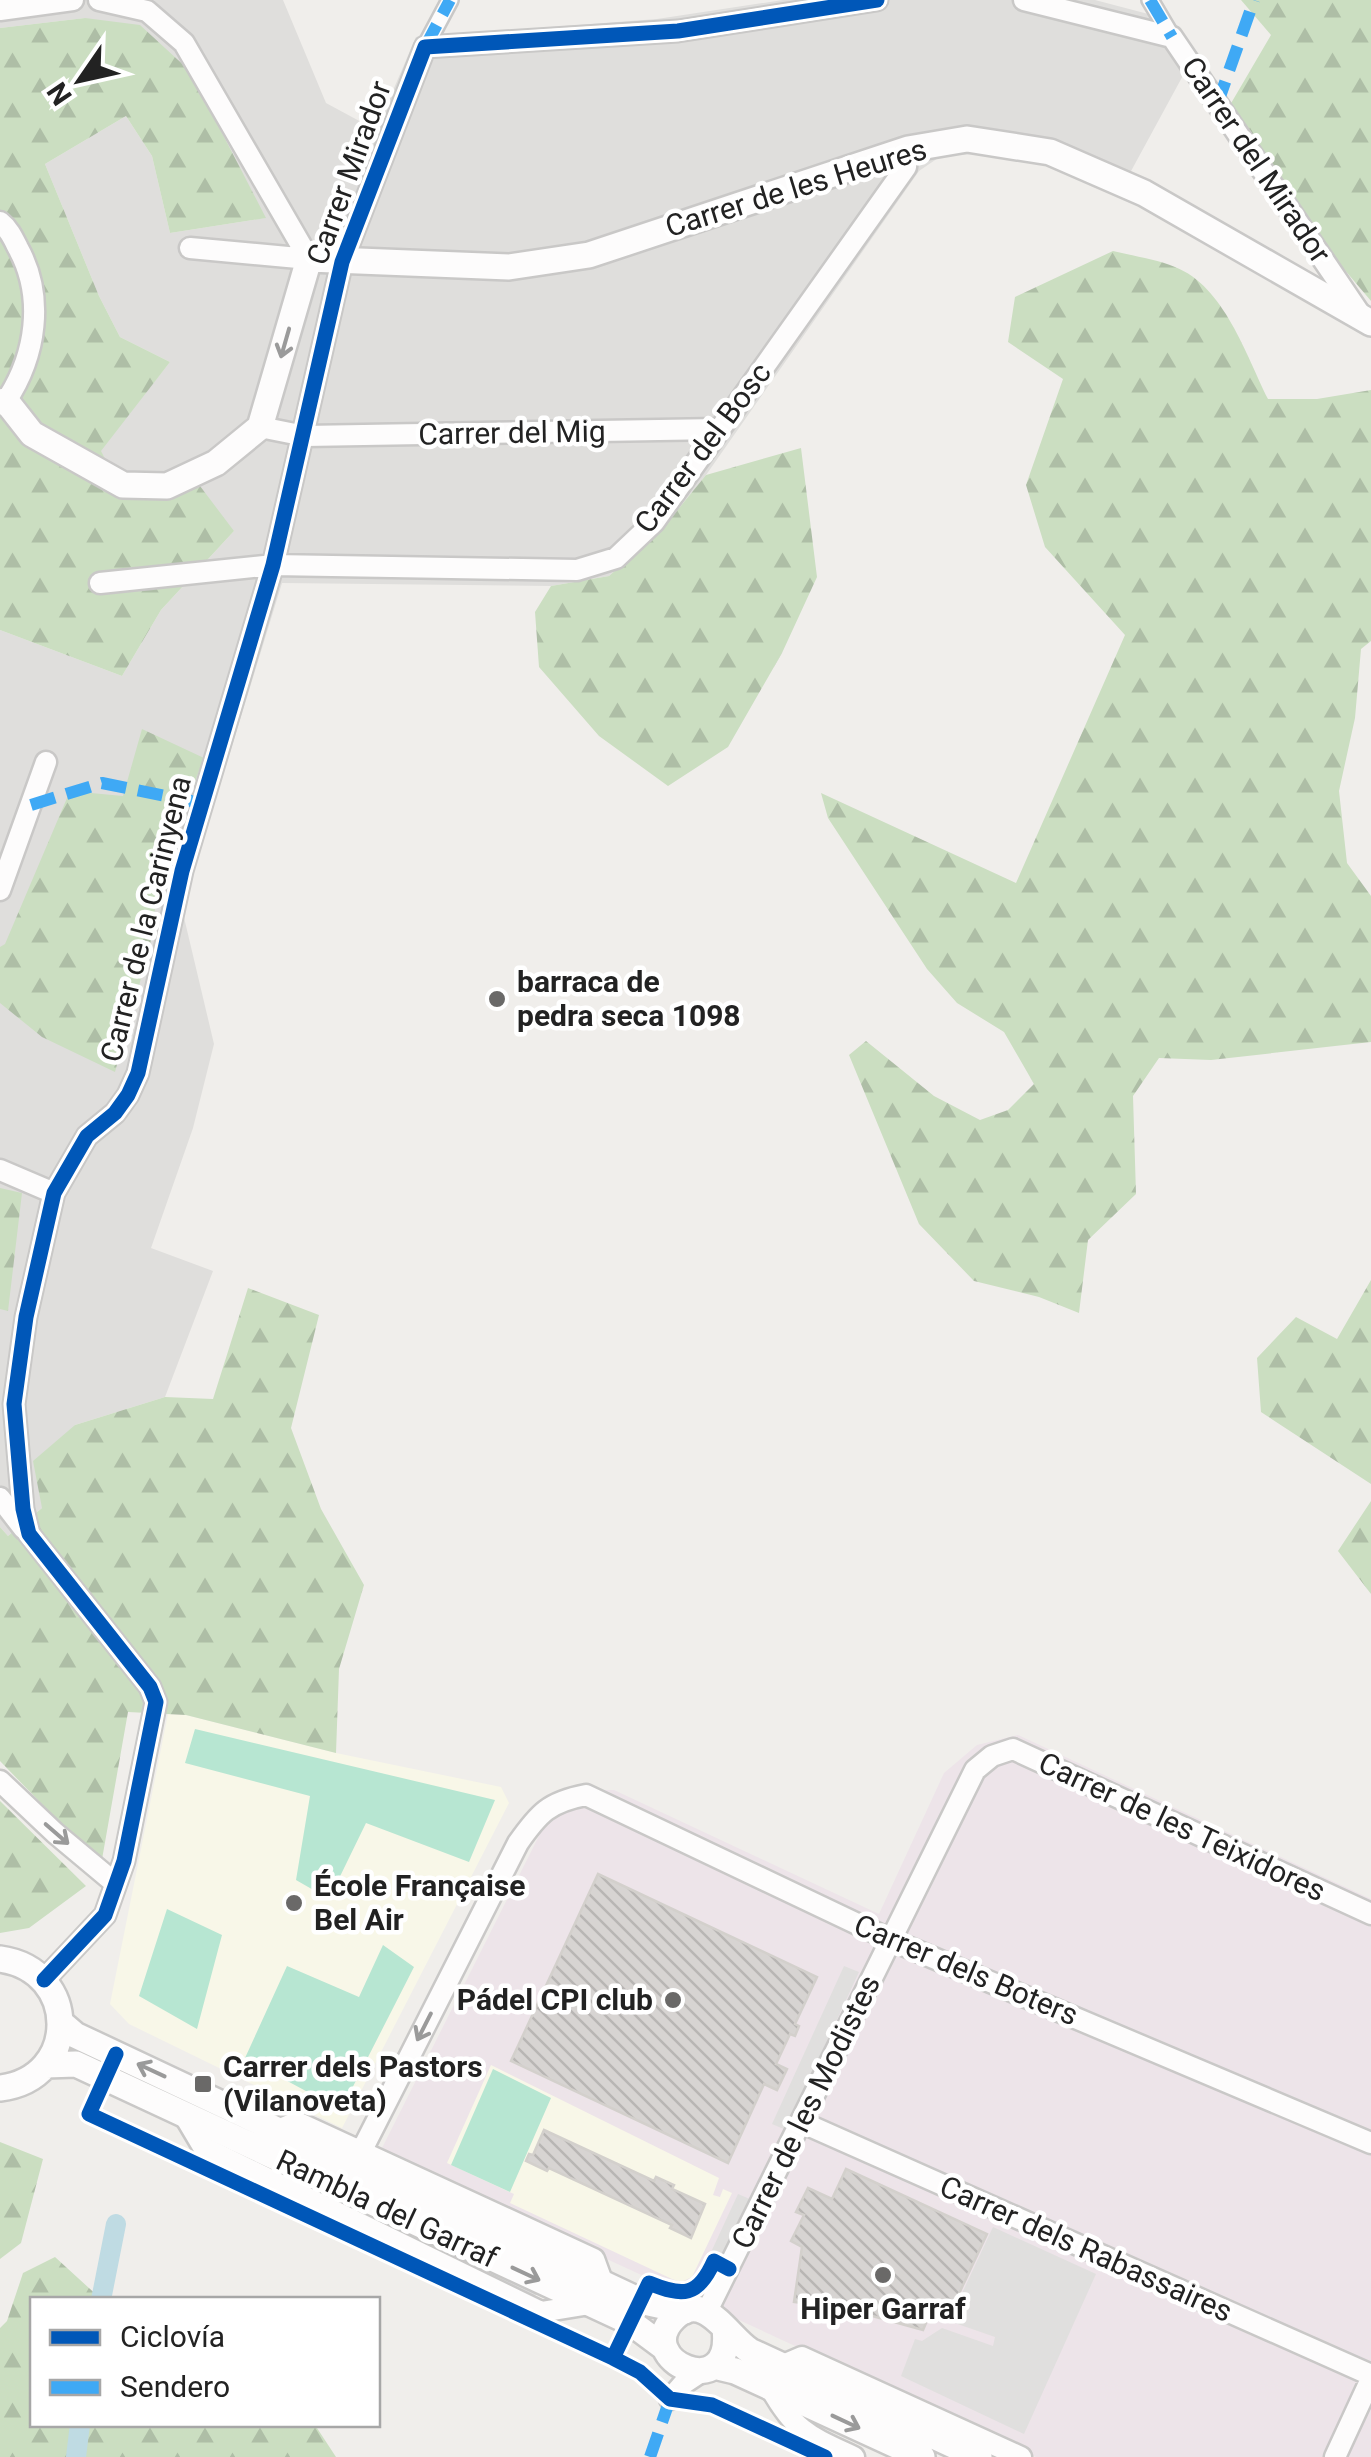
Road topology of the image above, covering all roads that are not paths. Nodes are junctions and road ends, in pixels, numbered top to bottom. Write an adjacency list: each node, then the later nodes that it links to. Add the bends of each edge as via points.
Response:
1 (73, 0): 7 (street)
2 (100, 0): 13 (street, via 147,12 184,43)
3 (450, 0): 9 (street)
4 (878, 0): 9 (street, via 678,31)
5 (1024, 0): 8 (street)
6 (1150, 0): 8 (street, Carrer del Mirador)
7 (0, 10)
8 (1172, 37): 15 (street, Carrer del Mirador)
9 (425, 47): 14 (street, Carrer Mirador)
10 (908, 149): 14 (street, Carrer de les Heures, via 589,256 509,267); 15 (street, Carrer de les Heures, via 968,139 1050,152 1144,193); 18 (street, Carrer del Bosc, via 906,167)
11 (0, 222): 16 (street, via 27,264 36,315 22,377)
12 (190, 248): 13 (street, Carrer de les Heures)
13 (309, 258): 14 (street, Carrer de les Heures); 17 (street, one-way to 17)
14 (342, 262): 19 (street, Carrer Mirador)
15 (1367, 321)
16 (3, 402): 17 (street, via 32,434 122,485 167,486 216,462)
17 (260, 426): 19 (street, Carrer del Mig)
18 (719, 429): 19 (street, Carrer del Mig); 20 (street, Carrer del Bosc, via 654,522 616,558 577,570)
19 (305, 436): 20 (street, Carrer de la Carinyena)
20 (273, 565): 21 (street, Carrer del Bosc); 25 (street, Carrer de la Carinyena, via 196,820 138,1073 114,1113 87,1136)
21 (100, 584)
22 (46, 762): 23 (street)
23 (0, 890)
24 (0, 1170): 25 (street)
25 (54, 1193): 27 (street, Carrer de la Carinyena, via 14,1404)
26 (0, 1498): 27 (street)
27 (29, 1534): 30 (street, Carrer de la Carinyena, via 156,1702)
28 (992, 1756): 31 (street, Carrer de les Teixidores, via 1013,1748); 32 (street, Carrer de les Modistes, via 975,1770)
29 (0, 1781): 30 (street, one-way to 30)
30 (116, 1884): 34 (street, Carrer de la Carinyena, via 105,1915)
31 (1371, 1914)
32 (890, 1940): 38 (street, Carrer de les Modistes); 40 (street, Carrer dels Boters); 41 (street, Carrer dels Boters, one-way to 41, via 586,1796 564,1799 539,1812 518,1843)
33 (1, 1959): 34 (street)
34 (44, 1980): 35 (street)
35 (68, 2029): 36 (street); 39 (street, Rambla del Garraf, one-way to 35)
36 (46, 2065): 37 (street, via 26,2082); 42 (street, Rambla del Garraf, one-way to 42, via 76,2064)
37 (0, 2088)
38 (801, 2122): 43 (street, Carrer de les Modistes); 47 (street, Carrer dels Rabassaires)
39 (278, 2130): 41 (street, Rambla del Garraf, via 296,2122); 42 (street, Rambla del Garraf)
40 (1371, 2143)
41 (362, 2150): 42 (street, Rambla del Garraf, via 594,2259)
42 (596, 2293): 43 (street, Rambla del Garraf); 44 (street, Rambla del Garraf)
43 (706, 2317): 44 (street, via 670,2321); 45 (street, via 726,2345); 46 (street, Rambla del Garraf)
44 (668, 2353): 45 (street, via 690,2371)
45 (709, 2368): 46 (street, Rambla del Garraf)
46 (775, 2376): 48 (street, Rambla del Garraf, via 785,2414 804,2434); 49 (street, Rambla del Garraf, one-way to 49); 50 (street, Rambla del Garraf); 51 (street, Rambla del Garraf, via 802,2357)
47 (1371, 2377): 52 (street)
48 (854, 2457)
49 (922, 2457)
50 (979, 2457)
51 (1021, 2457)
52 (1334, 2457)

